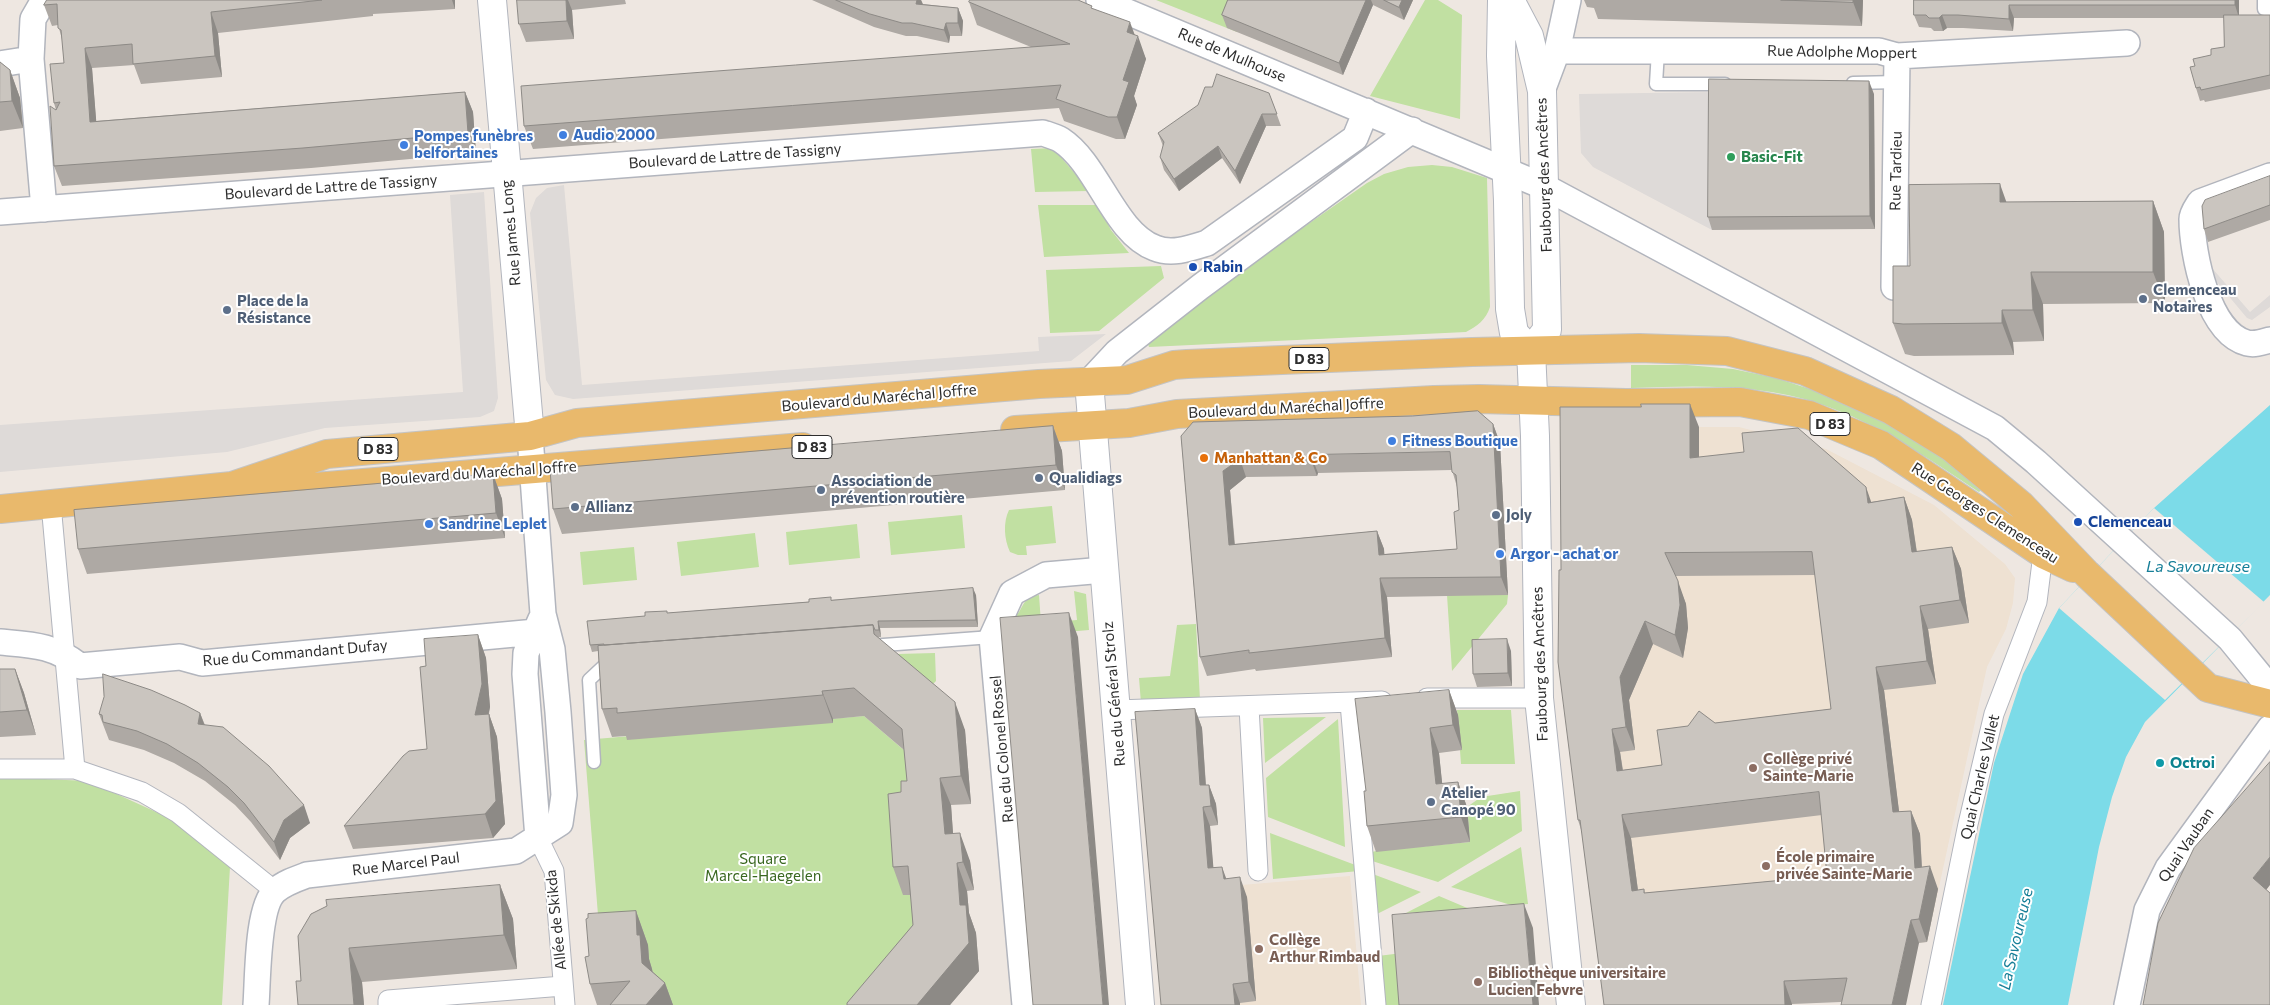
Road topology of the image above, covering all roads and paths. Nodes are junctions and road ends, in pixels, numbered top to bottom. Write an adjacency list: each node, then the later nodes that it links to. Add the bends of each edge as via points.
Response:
1 (44, 0): 13 (street, via 33,18)
2 (492, 0): 22 (main road, Rue James Long)
3 (1099, 0): 19 (street, Rue de Mulhouse)
4 (1502, 0): 21 (main road, via 1501,56)
5 (1510, 0): 18 (main road, Faubourg des Ancêtres, via 1529,36)
6 (1568, 0): 10 (street)
7 (2264, 0): 8 (lane, via 2264,9)
8 (2270, 8)
9 (2127, 43): 12 (street, Rue Adolphe Moppert)
10 (1558, 51): 11 (street, Rue Adolphe Moppert); 18 (street)
11 (1658, 51): 12 (street, Rue Adolphe Moppert, via 1879,51); 17 (lane, via 1656,84)
12 (1897, 56): 15 (street, Rue Tardieu)
13 (31, 59): 14 (street); 25 (street)
14 (0, 64)
15 (1898, 82): 16 (lane); 27 (street, Rue Tardieu)
16 (1840, 83)
17 (1733, 84)
18 (1542, 91): 24 (main road, Faubourg des Ancêtres)
19 (1366, 111): 20 (street, Rue de Mulhouse); 22 (street, Boulevard de Lattre de Tassigny, via 1355,138 1207,243 1183,251 1155,249 1133,234 1074,152 1060,140 1043,133)
20 (1412, 130): 21 (street, Rue de Mulhouse); 30 (street, via 1192,293 1117,352)
21 (1507, 170): 24 (street, Rue de Mulhouse); 29 (main road, via 1510,309 1514,333)
22 (506, 174): 25 (street, Boulevard de Lattre de Tassigny); 34 (main road, Rue James Long)
23 (2270, 176): 28 (street, via 2200,202 2192,217 2200,277 2220,321 2231,335)
24 (1545, 187): 29 (main road, Faubourg des Ancêtres, via 1547,330); 49 (street, Rue de Mulhouse, via 1995,428 2230,638)
25 (44, 208): 26 (street, Boulevard de Lattre de Tassigny)
26 (0, 212)
27 (1894, 287)
28 (2259, 341)
29 (1531, 351): 30 (main road, Boulevard du Maréchal Joffre / D 83, via 1187,364 1127,380); 31 (main road, Faubourg des Ancêtres); 42 (main road, Rue Georges Clemenceau / D 83, via 1639,348 1727,351 1805,371 1891,410 1952,447 2014,498)
30 (1089, 382): 32 (main road, Rue du Général Strolz); 34 (main road, Boulevard du Maréchal Joffre / D 83, via 577,423)
31 (1534, 400): 32 (main road, Boulevard du Maréchal Joffre / D 83, via 1434,400 1177,414 1129,423); 40 (main road, Rue Georges Clemenceau / D 83, via 1740,402 1809,415 1881,445); 50 (main road, Faubourg des Ancêtres)
32 (1092, 424): 33 (main road, Boulevard du Maréchal Joffre / D 83); 41 (main road, Rue du Général Strolz)
33 (995, 432)
34 (530, 436): 36 (street, Rue Marcel Paul); 37 (main road, Boulevard du Maréchal Joffre / D 83, via 327,454)
35 (828, 445): 36 (main road, Boulevard du Maréchal Joffre / D 83)
36 (532, 470): 37 (main road, Boulevard du Maréchal Joffre / D 83, via 278,490); 43 (street, Rue Marcel Paul)
37 (232, 486): 38 (main road, Boulevard du Maréchal Joffre / D 83)
38 (51, 504): 39 (main road, D 83); 47 (street)
39 (0, 509)
40 (2043, 554): 42 (main road, Rue Georges Clemenceau / D 83); 70 (street, Quai Charles Vallet, via 2037,602 1994,714)
41 (1104, 570): 44 (street, Rue du Colonel Rossel, via 1046,575 1012,593); 54 (main road, Rue du Général Strolz)
42 (2088, 574): 52 (main road, D 83, via 2201,681)
43 (539, 623): 47 (street, Rue du Commandant Dufay, via 202,663 180,658 80,666); 59 (street, Rue Marcel Paul, via 552,649 564,795 560,823)
44 (992, 637): 46 (lane); 66 (street, Rue du Colonel Rossel)
45 (0, 642): 47 (street, Rue du Commandant Dufay, via 43,646)
46 (853, 647)
47 (65, 655): 57 (street)
48 (625, 664): 56 (lane, via 605,665 589,680)
49 (2270, 688)
50 (1539, 698): 51 (street, via 1434,698); 69 (main road, Faubourg des Ancêtres)
51 (1350, 704): 53 (street); 68 (street)
52 (2270, 704)
53 (1250, 707): 54 (street); 60 (street)
54 (1116, 710): 67 (main road, Rue du Général Strolz)
55 (2270, 728): 71 (street, Quai Vauban, via 2168,868 2147,910)
56 (594, 762)
57 (75, 769): 58 (street); 61 (street, via 142,792 178,813)
58 (0, 770)
59 (538, 838): 61 (street, Rue Marcel Paul, via 516,851 307,875); 62 (street, Allée de Skikda, via 554,871)
60 (1258, 871)
61 (274, 891): 63 (street, via 263,914)
62 (563, 986): 64 (street, via 388,1000); 65 (street, Allée de Skikda)
63 (256, 1005)
64 (388, 1005)
65 (565, 1005)
66 (1026, 1005)
67 (1140, 1005)
68 (1376, 1005)
69 (1572, 1005)
70 (1931, 1005)
71 (2127, 1005)

